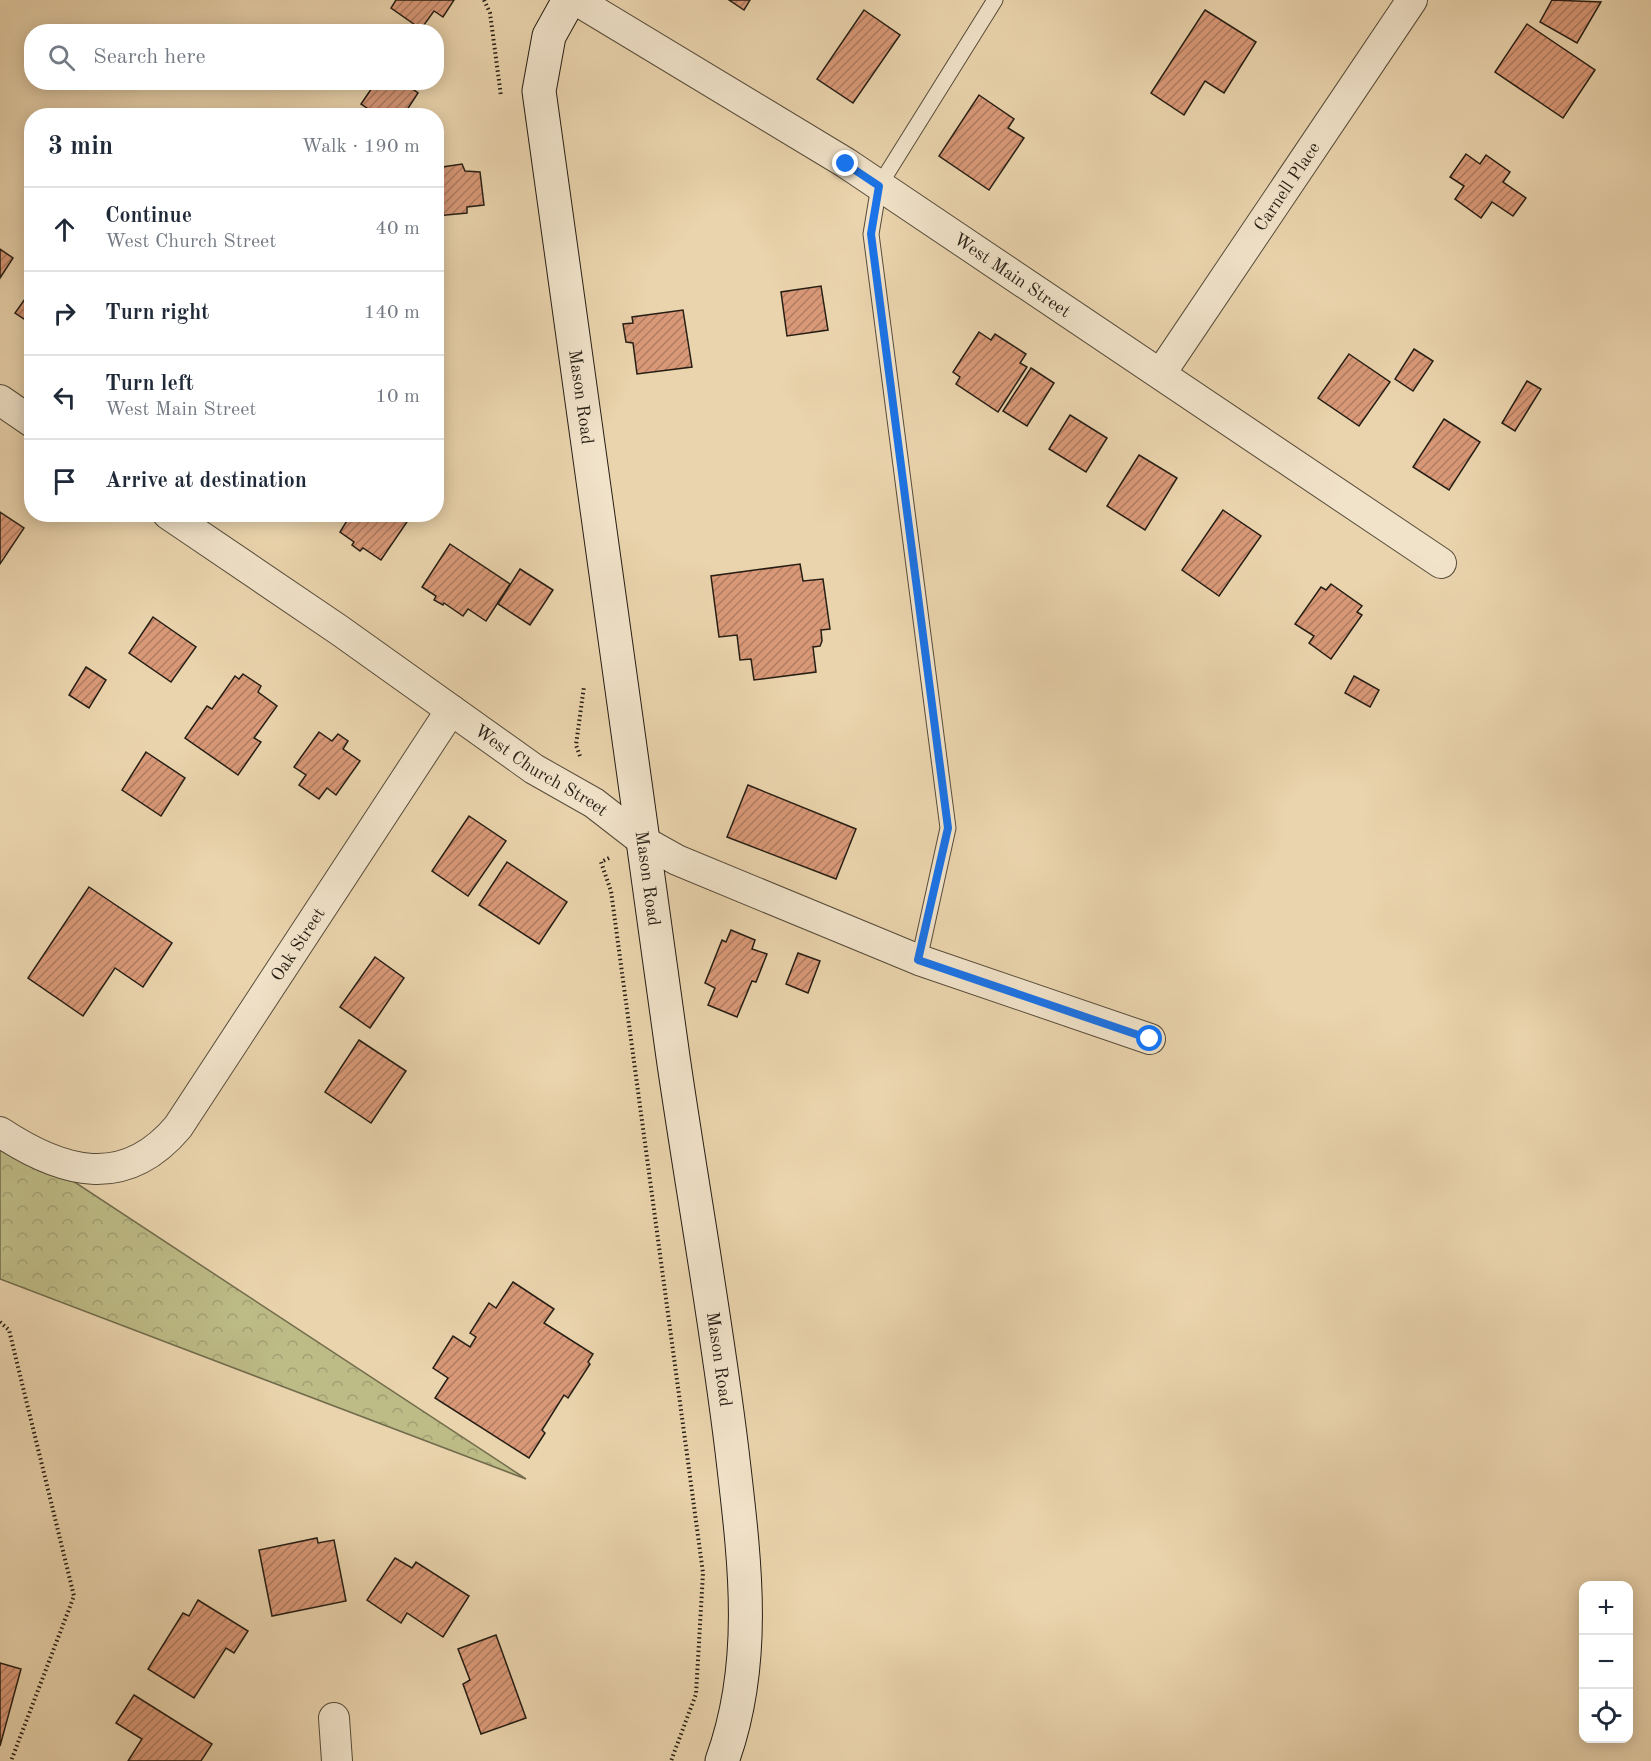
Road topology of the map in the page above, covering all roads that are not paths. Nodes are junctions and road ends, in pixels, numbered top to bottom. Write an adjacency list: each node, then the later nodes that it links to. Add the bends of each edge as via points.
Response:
1 (569, 0): 12 (main road, Mason Road, via 549,36 539,91)
2 (576, 0): 5 (street, West Main Street)
3 (995, 0): 5 (lane)
4 (1412, 0): 6 (street, Carnell Place)
5 (879, 186): 6 (street, West Main Street); 13 (lane, via 871,234 948,828)
6 (1161, 373): 10 (street, West Main Street)
7 (0, 400): 8 (street)
8 (24, 416)
9 (180, 522): 11 (street, West Church Street)
10 (1441, 563)
11 (451, 710): 12 (street, West Church Street); 15 (street, Oak Street, via 178,1127 163,1144 132,1162 105,1170 78,1169 31,1152)
12 (643, 841): 13 (street, West Church Street, via 693,868); 18 (main road, Mason Road, via 724,1382 746,1573 745,1656 737,1710)
13 (918, 960): 14 (street, West Church Street)
14 (1150, 1039)
15 (0, 1132)
16 (334, 1719): 17 (street)
17 (337, 1761)
18 (722, 1761)

